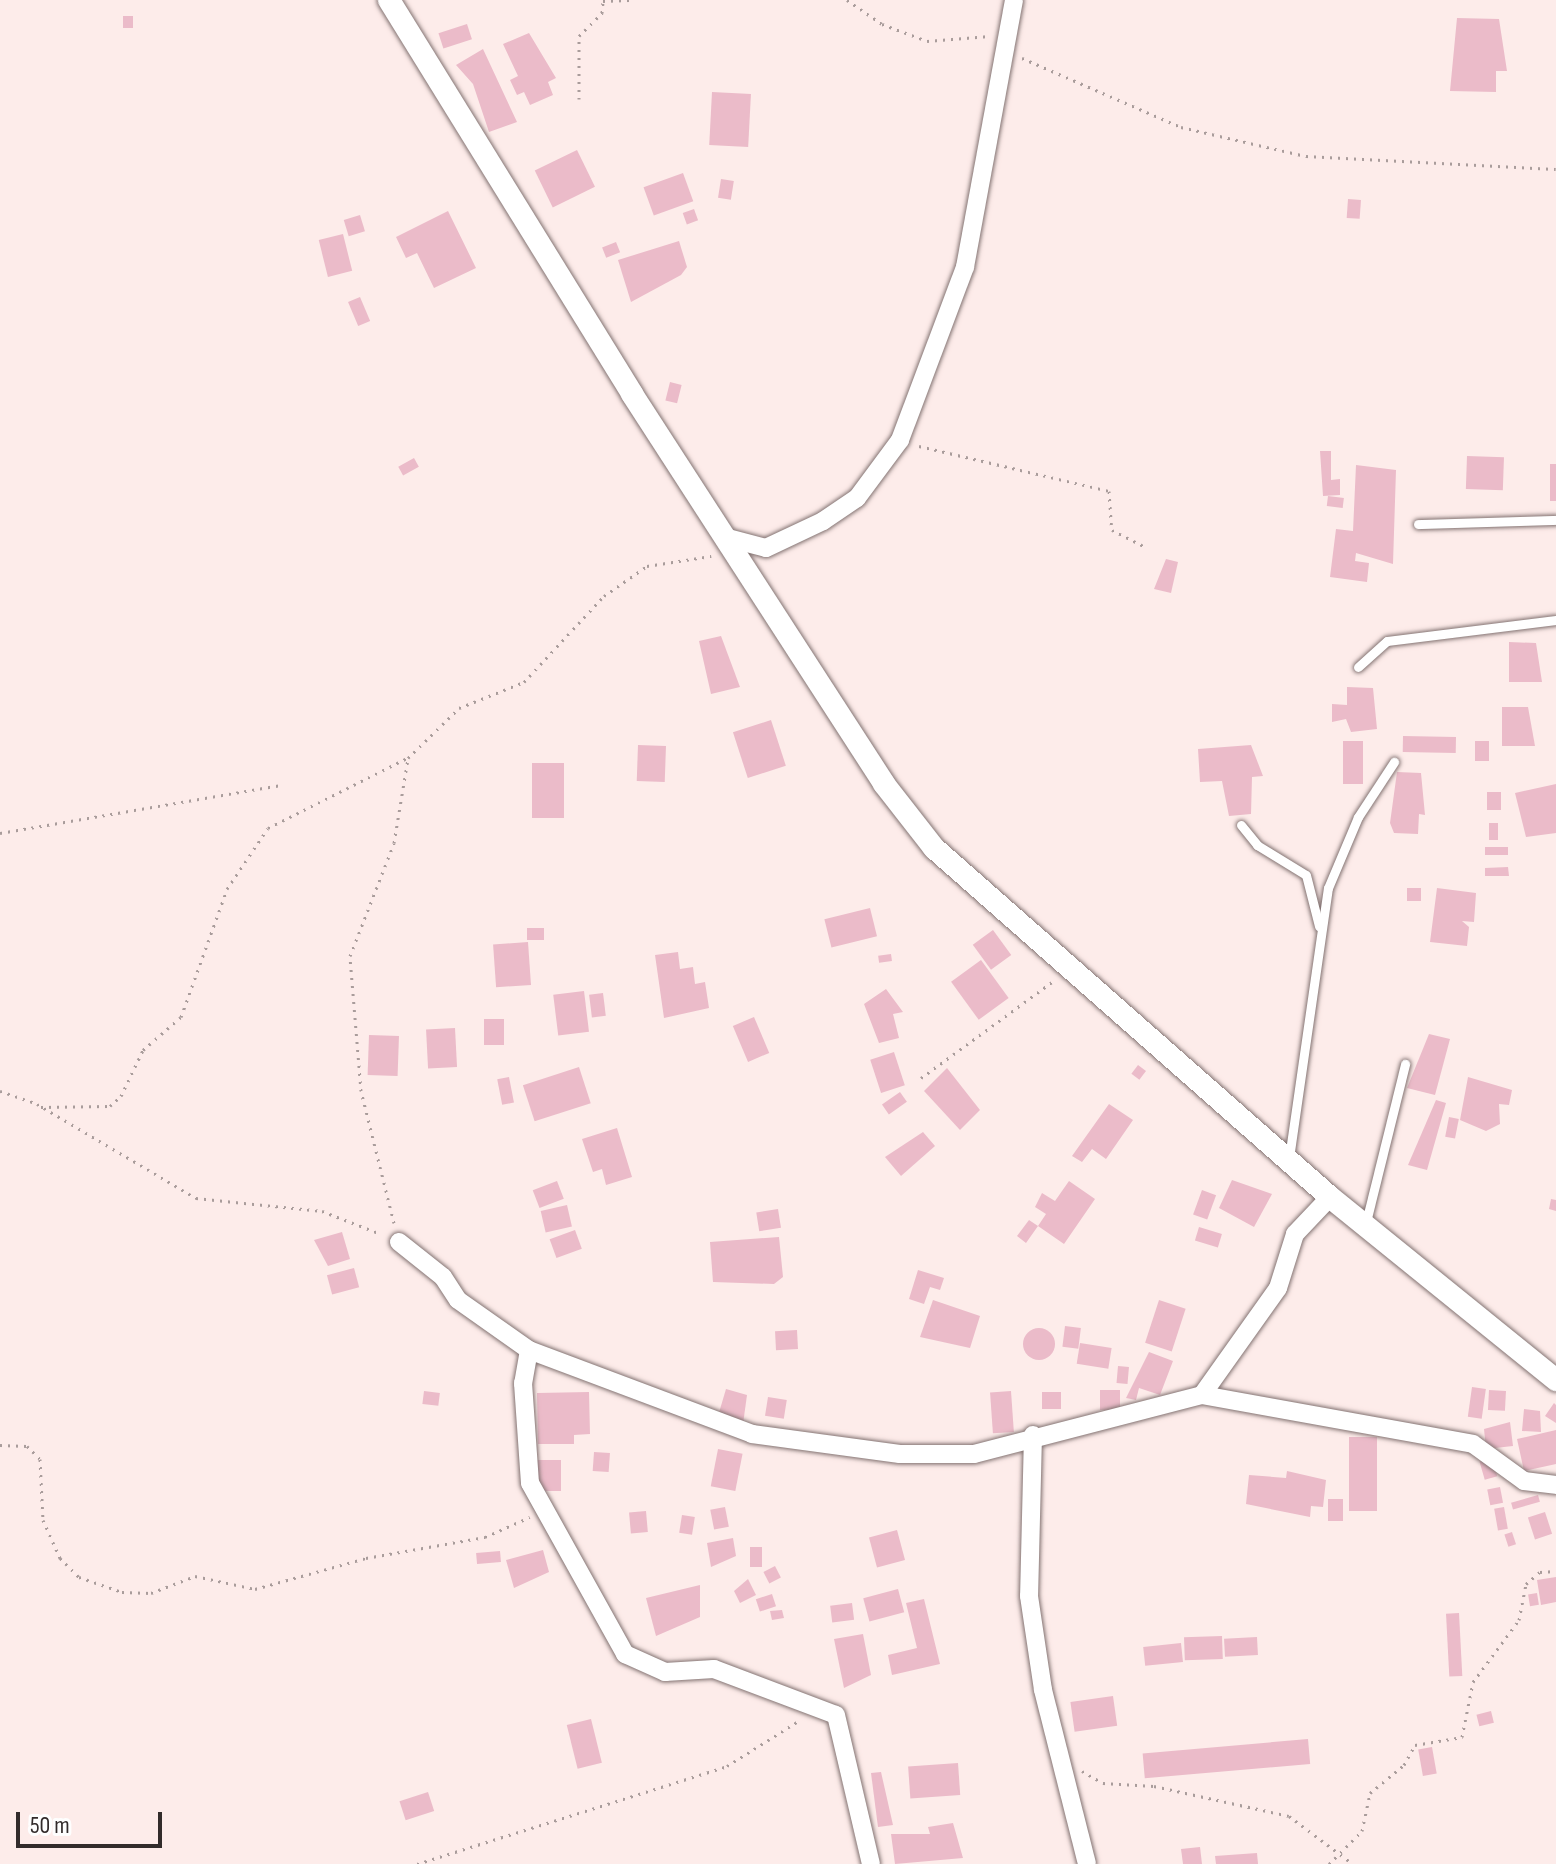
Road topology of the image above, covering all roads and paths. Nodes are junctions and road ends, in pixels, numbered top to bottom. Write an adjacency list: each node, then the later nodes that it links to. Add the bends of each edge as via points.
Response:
1 (389, 0): 11 (street)
2 (629, 0): 6 (path, via 603,1 602,13 579,36)
3 (847, 0): 5 (path, via 882,24 927,41 986,32)
4 (1014, 0): 5 (street)
5 (1008, 52): 7 (path, via 1181,127 1306,156); 8 (street, via 965,267)
6 (579, 99)
7 (1556, 169)
8 (900, 440): 11 (street, via 857,498 823,521 766,548); 12 (path, via 1109,491 1112,530)
9 (1556, 520): 10 (lane)
10 (1418, 524)
11 (724, 537): 13 (street)
12 (1143, 546)
13 (739, 554): 16 (path, via 647,566 604,596 524,682 459,708); 22 (street, via 884,784 925,837)
14 (1556, 620): 15 (lane, via 1387,641)
15 (1358, 667)
16 (408, 758): 26 (path, via 268,828 227,889 181,1017 143,1050 121,1096 110,1106); 30 (path, via 394,843 350,956 361,1091)
17 (1394, 762): 21 (lane, via 1339,854)
18 (280, 785): 20 (path)
19 (1241, 825): 21 (lane, via 1257,845 1306,875)
20 (0, 833)
21 (1320, 934): 27 (lane)
22 (1068, 970): 24 (path); 27 (street)
23 (1405, 1064): 29 (lane)
24 (921, 1078)
25 (0, 1091): 26 (path)
26 (41, 1107): 30 (path, via 196,1198 322,1211)
27 (1289, 1161): 28 (street)
28 (1330, 1197): 29 (street); 33 (street, via 1295,1234 1278,1288)
29 (1365, 1226): 32 (street)
30 (399, 1242): 31 (street, via 443,1277 458,1300)
31 (529, 1350): 34 (street, via 752,1434 900,1454 974,1454); 37 (street, via 523,1383 530,1483)
32 (1556, 1380)
33 (1202, 1395): 34 (street); 36 (street, via 1473,1444 1524,1481)
34 (1033, 1435): 40 (street, via 1029,1596 1043,1690)
35 (0, 1445): 37 (path, via 27,1446 40,1459 43,1520 60,1558 79,1577 122,1592 151,1593 195,1576 255,1589 366,1558 485,1537)
36 (1556, 1485)
37 (540, 1512): 39 (street, via 635,1661 665,1672 714,1669)
38 (1556, 1571): 41 (path, via 1540,1572 1526,1584 1519,1620 1473,1682 1462,1737 1415,1745 1404,1765 1370,1793 1362,1831)
39 (818, 1704): 42 (path, via 727,1766); 43 (street, via 845,1729)
40 (1067, 1767): 41 (path, via 1103,1783 1154,1786 1289,1816); 44 (street)
41 (1342, 1852): 45 (path); 46 (path)
42 (417, 1864)
43 (871, 1864)
44 (1087, 1864)
45 (1329, 1864)
46 (1353, 1864)

